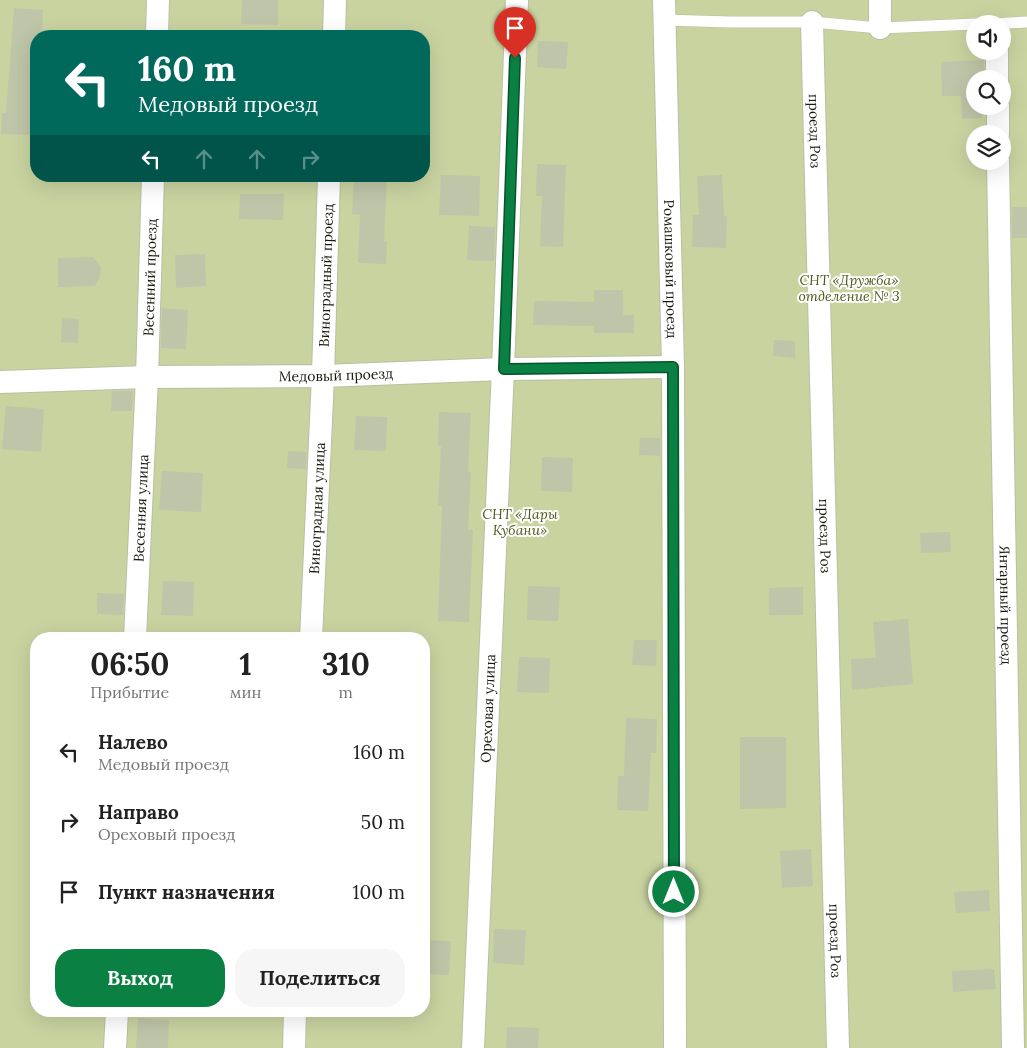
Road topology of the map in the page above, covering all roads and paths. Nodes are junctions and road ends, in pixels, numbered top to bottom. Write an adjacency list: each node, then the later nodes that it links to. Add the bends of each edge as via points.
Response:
1 (158, 0): 11 (street)
2 (335, 0): 12 (street)
3 (517, 0): 17 (street, Ореховая улица)
4 (880, 0): 10 (street)
5 (664, 10): 6 (lane, via 730,22); 16 (street, Ромашковый проезд)
6 (812, 22): 10 (lane); 29 (street, проезд Роз)
7 (1027, 22): 8 (lane)
8 (1011, 23)
9 (966, 24): 10 (lane)
10 (880, 28)
11 (157, 30)
12 (334, 30)
13 (998, 170): 30 (street, Янтарный проезд)
14 (153, 182): 19 (street, Весенний проезд)
15 (329, 182): 18 (street, Виноградный проезд)
16 (673, 367): 17 (street, Медовый проезд); 28 (street, Ромашковый проезд)
17 (504, 369): 18 (street, Медовый проезд); 27 (street, Ореховая улица)
18 (323, 376): 19 (street, Медовый проезд); 22 (street, Виноградная улица)
19 (147, 377): 20 (street, Медовый проезд); 21 (street, Весенняя улица)
20 (0, 382)
21 (135, 632)
22 (311, 632)
23 (117, 1017): 25 (street)
24 (295, 1017): 26 (street)
25 (115, 1048)
26 (294, 1048)
27 (473, 1048)
28 (675, 1048)
29 (838, 1048)
30 (1013, 1048)

